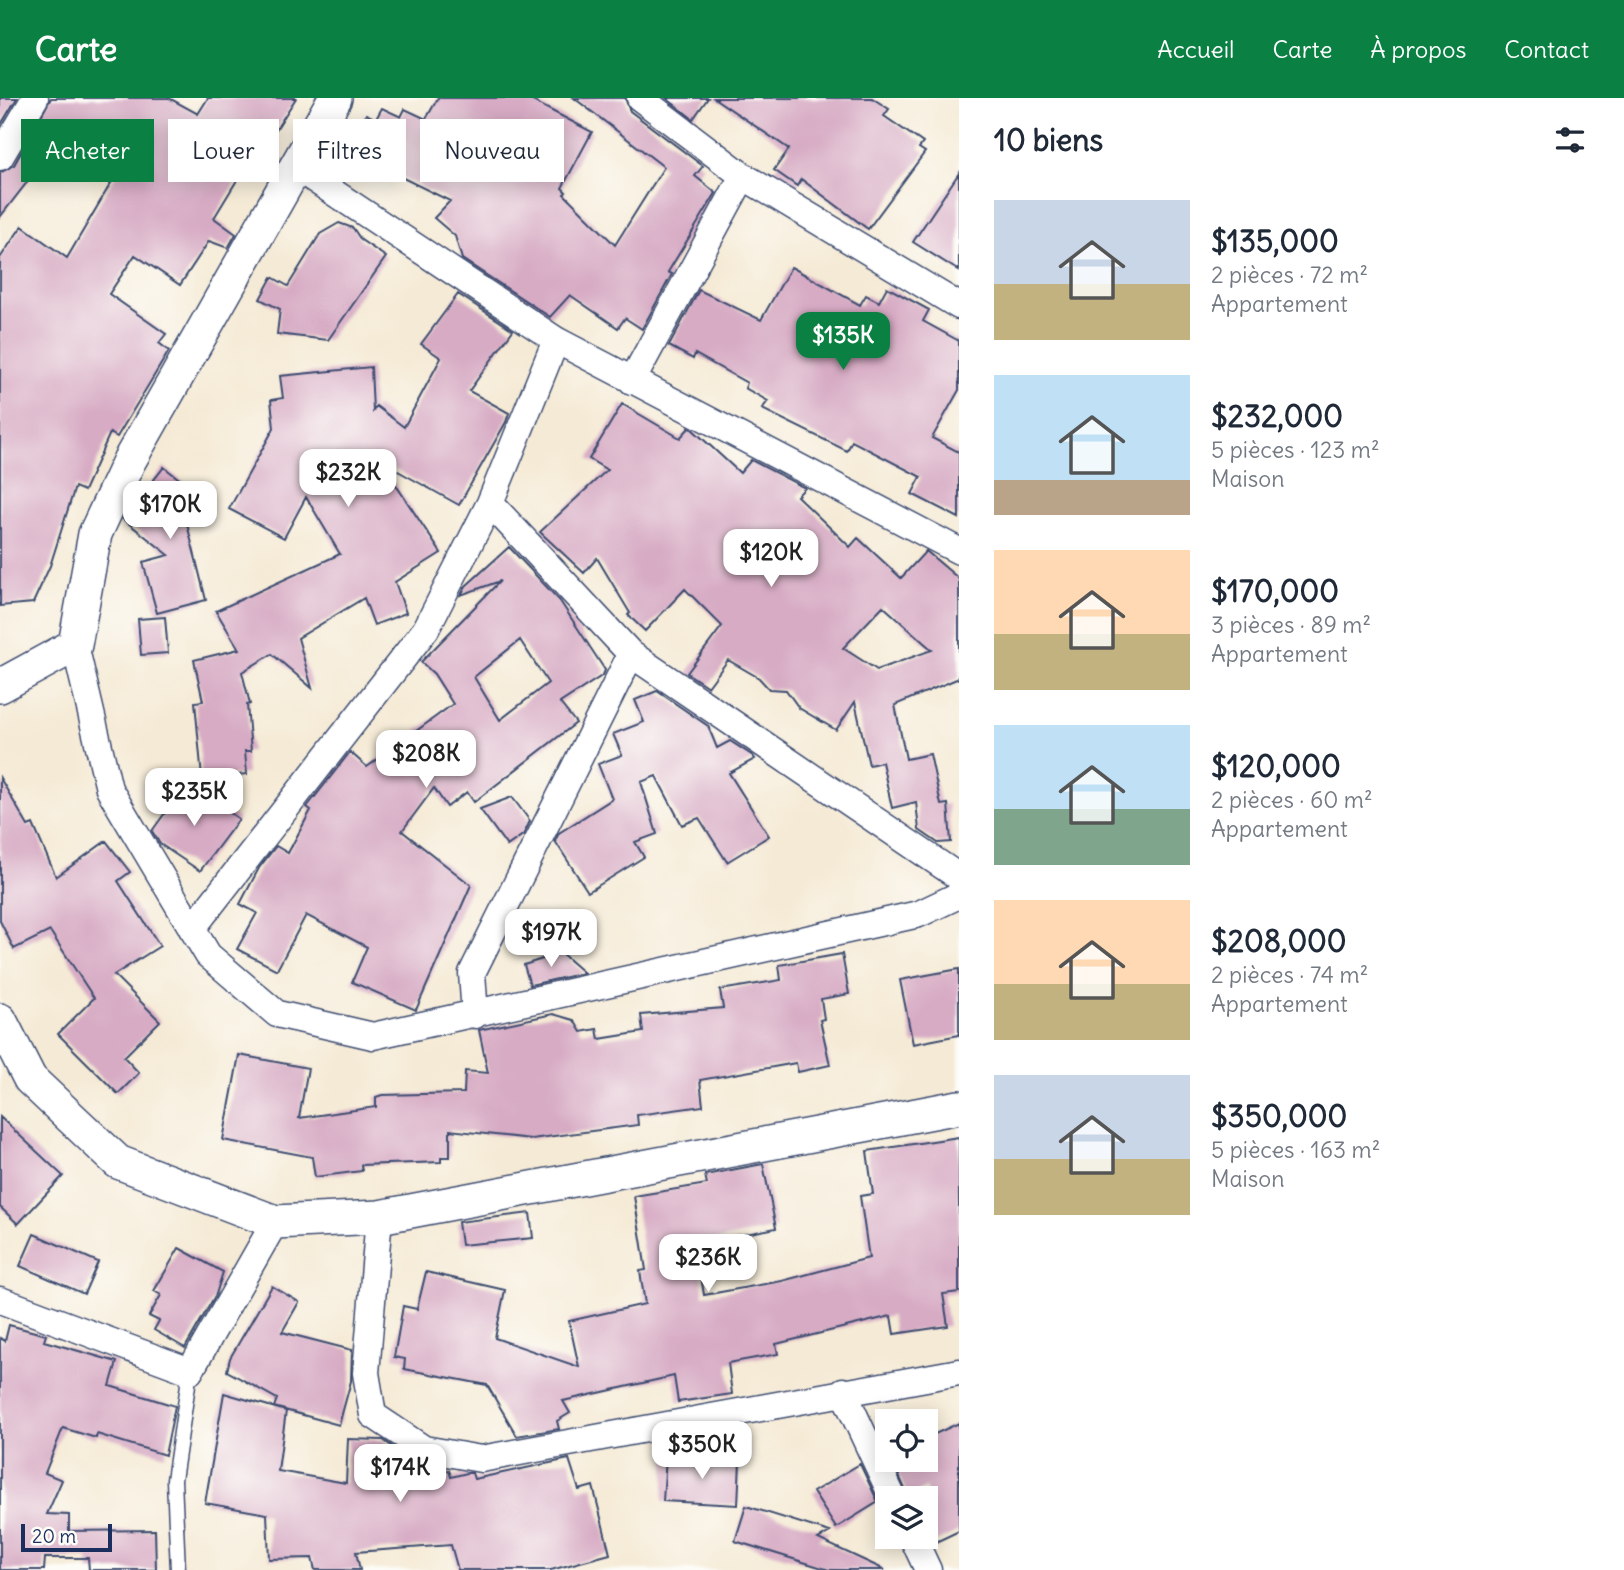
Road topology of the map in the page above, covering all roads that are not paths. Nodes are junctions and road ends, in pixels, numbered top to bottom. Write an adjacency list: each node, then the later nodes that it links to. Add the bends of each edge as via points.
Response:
1 (35, 98): 5 (street)
2 (335, 98): 4 (street)
3 (640, 98): 6 (street)
4 (324, 119)
5 (0, 157)
6 (743, 176): 9 (street); 11 (street)
7 (293, 177): 14 (street, via 129,461 94,534)
8 (319, 182): 10 (street)
9 (959, 306)
10 (556, 340): 11 (street); 12 (street)
11 (632, 381): 13 (street)
12 (490, 503): 15 (street); 19 (street, via 426,629)
13 (959, 551)
14 (75, 645): 16 (street); 19 (street, via 109,789)
15 (631, 654): 17 (street); 20 (street, via 472,974)
16 (0, 686)
17 (959, 877)
18 (959, 895): 20 (street, via 919,914)
19 (192, 929): 20 (street, via 208,955 277,1014 373,1036)
20 (475, 1014)
21 (0, 1020): 24 (street, via 30,1079 118,1162)
22 (959, 1107): 23 (street)
23 (379, 1217): 24 (street); 28 (street, via 366,1373 373,1415 424,1449 481,1459)
24 (275, 1222): 26 (street)
25 (0, 1300): 26 (street)
26 (190, 1370): 31 (lane, via 174,1480)
27 (959, 1372): 28 (street)
28 (843, 1391): 29 (street)
29 (887, 1486)
30 (918, 1549): 32 (street)
31 (178, 1570)
32 (928, 1570)

